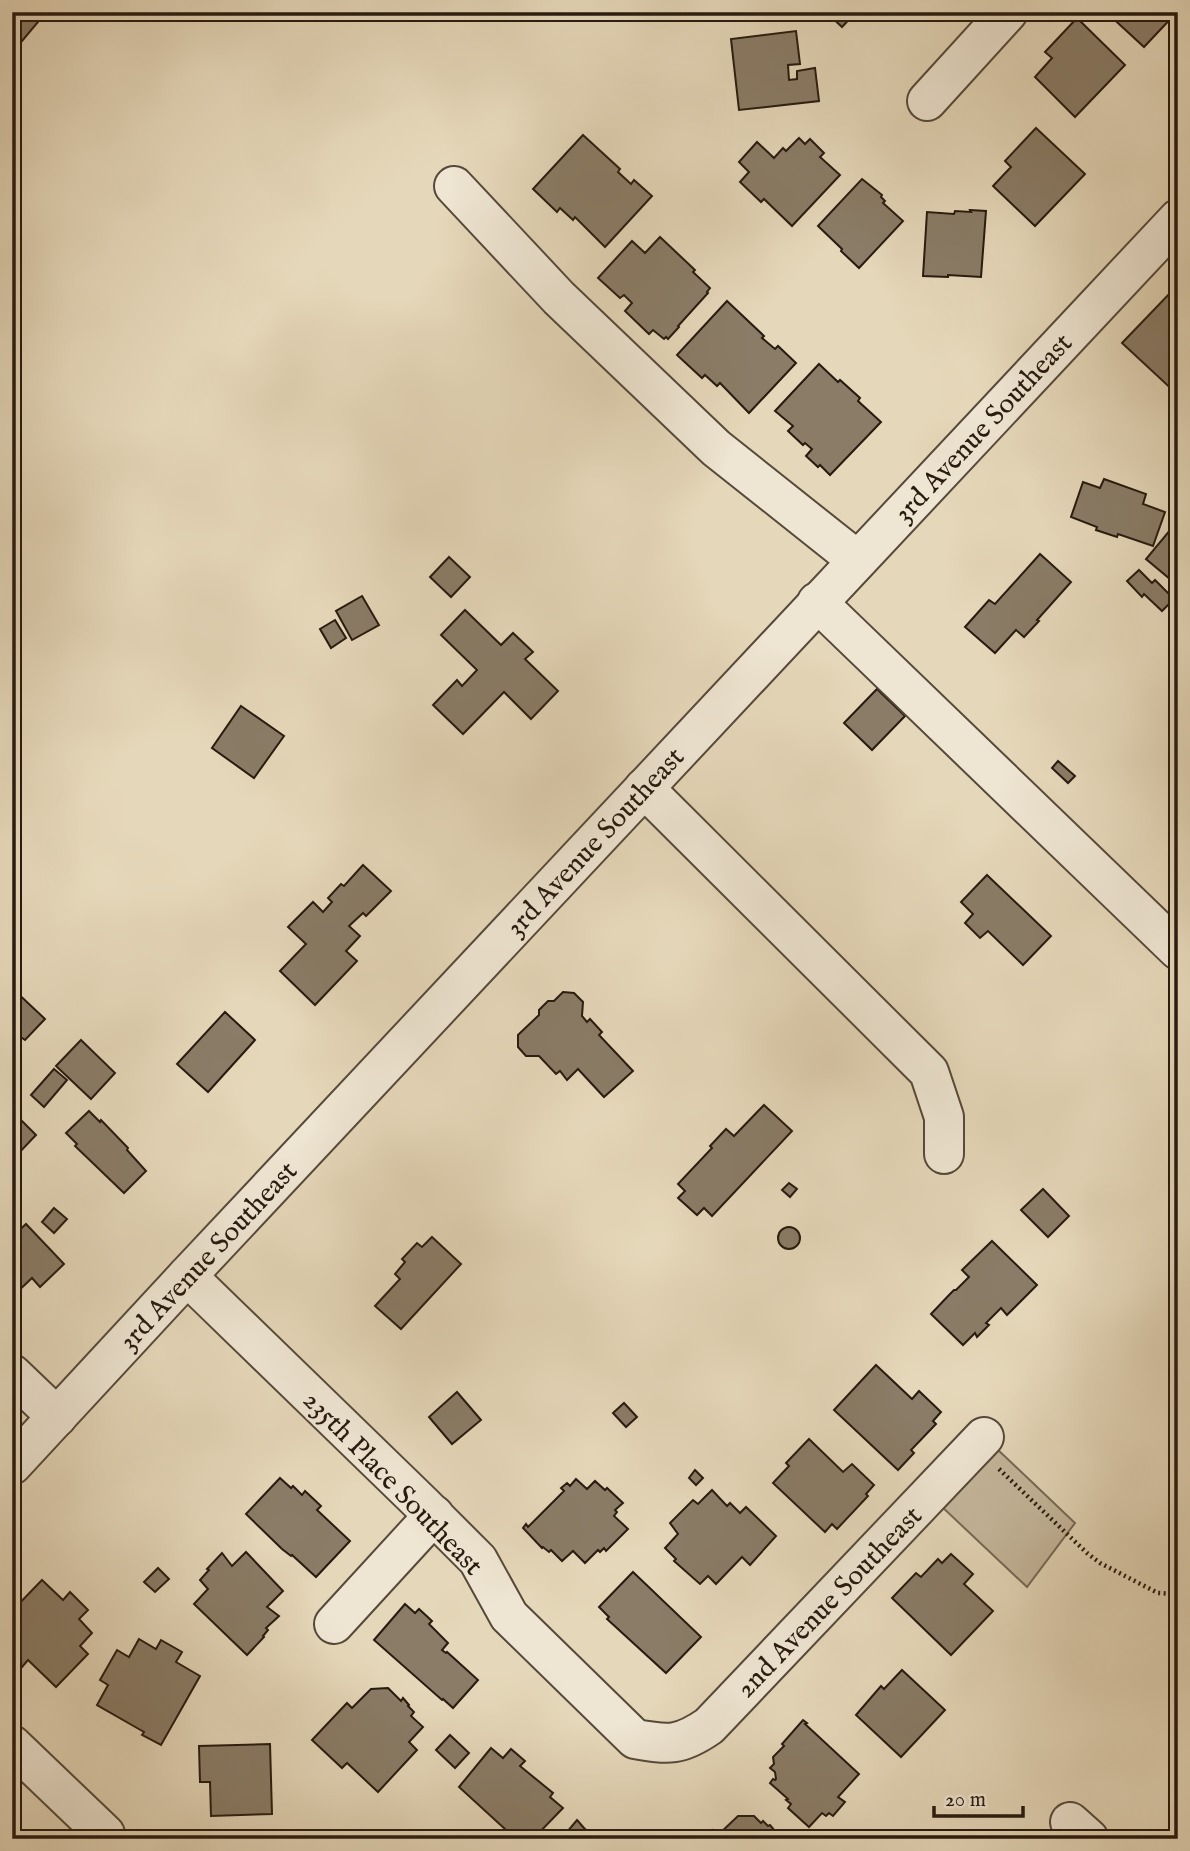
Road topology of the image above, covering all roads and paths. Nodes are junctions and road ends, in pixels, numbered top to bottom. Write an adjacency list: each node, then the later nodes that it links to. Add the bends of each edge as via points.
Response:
1 (1008, 12): 2 (street)
2 (927, 101)
3 (454, 186): 5 (street, via 559,298 716,448)
4 (1178, 219): 5 (street, 3rd Avenue Southeast)
5 (857, 560): 6 (street, 3rd Avenue Southeast)
6 (817, 602): 7 (street, 3rd Avenue Southeast); 8 (street)
7 (643, 788): 9 (street, via 929,1072 944,1117); 10 (street, 3rd Avenue Southeast)
8 (1178, 950)
9 (944, 1154)
10 (187, 1276): 12 (street, 3rd Avenue Southeast); 15 (street, 235th Place Southeast)
11 (12, 1374): 12 (street)
12 (57, 1417): 14 (street, 3rd Avenue Southeast)
13 (980, 1441): 16 (path, via 1087,1553 1158,1593); 18 (street, 2nd Avenue Southeast, via 709,1726 691,1738)
14 (12, 1465)
15 (434, 1515): 17 (street); 18 (street, 235th Place Southeast, via 478,1560 509,1616 635,1739)
16 (1178, 1594)
17 (334, 1624)
18 (658, 1743)
19 (12, 1745): 20 (street)
20 (105, 1834)

